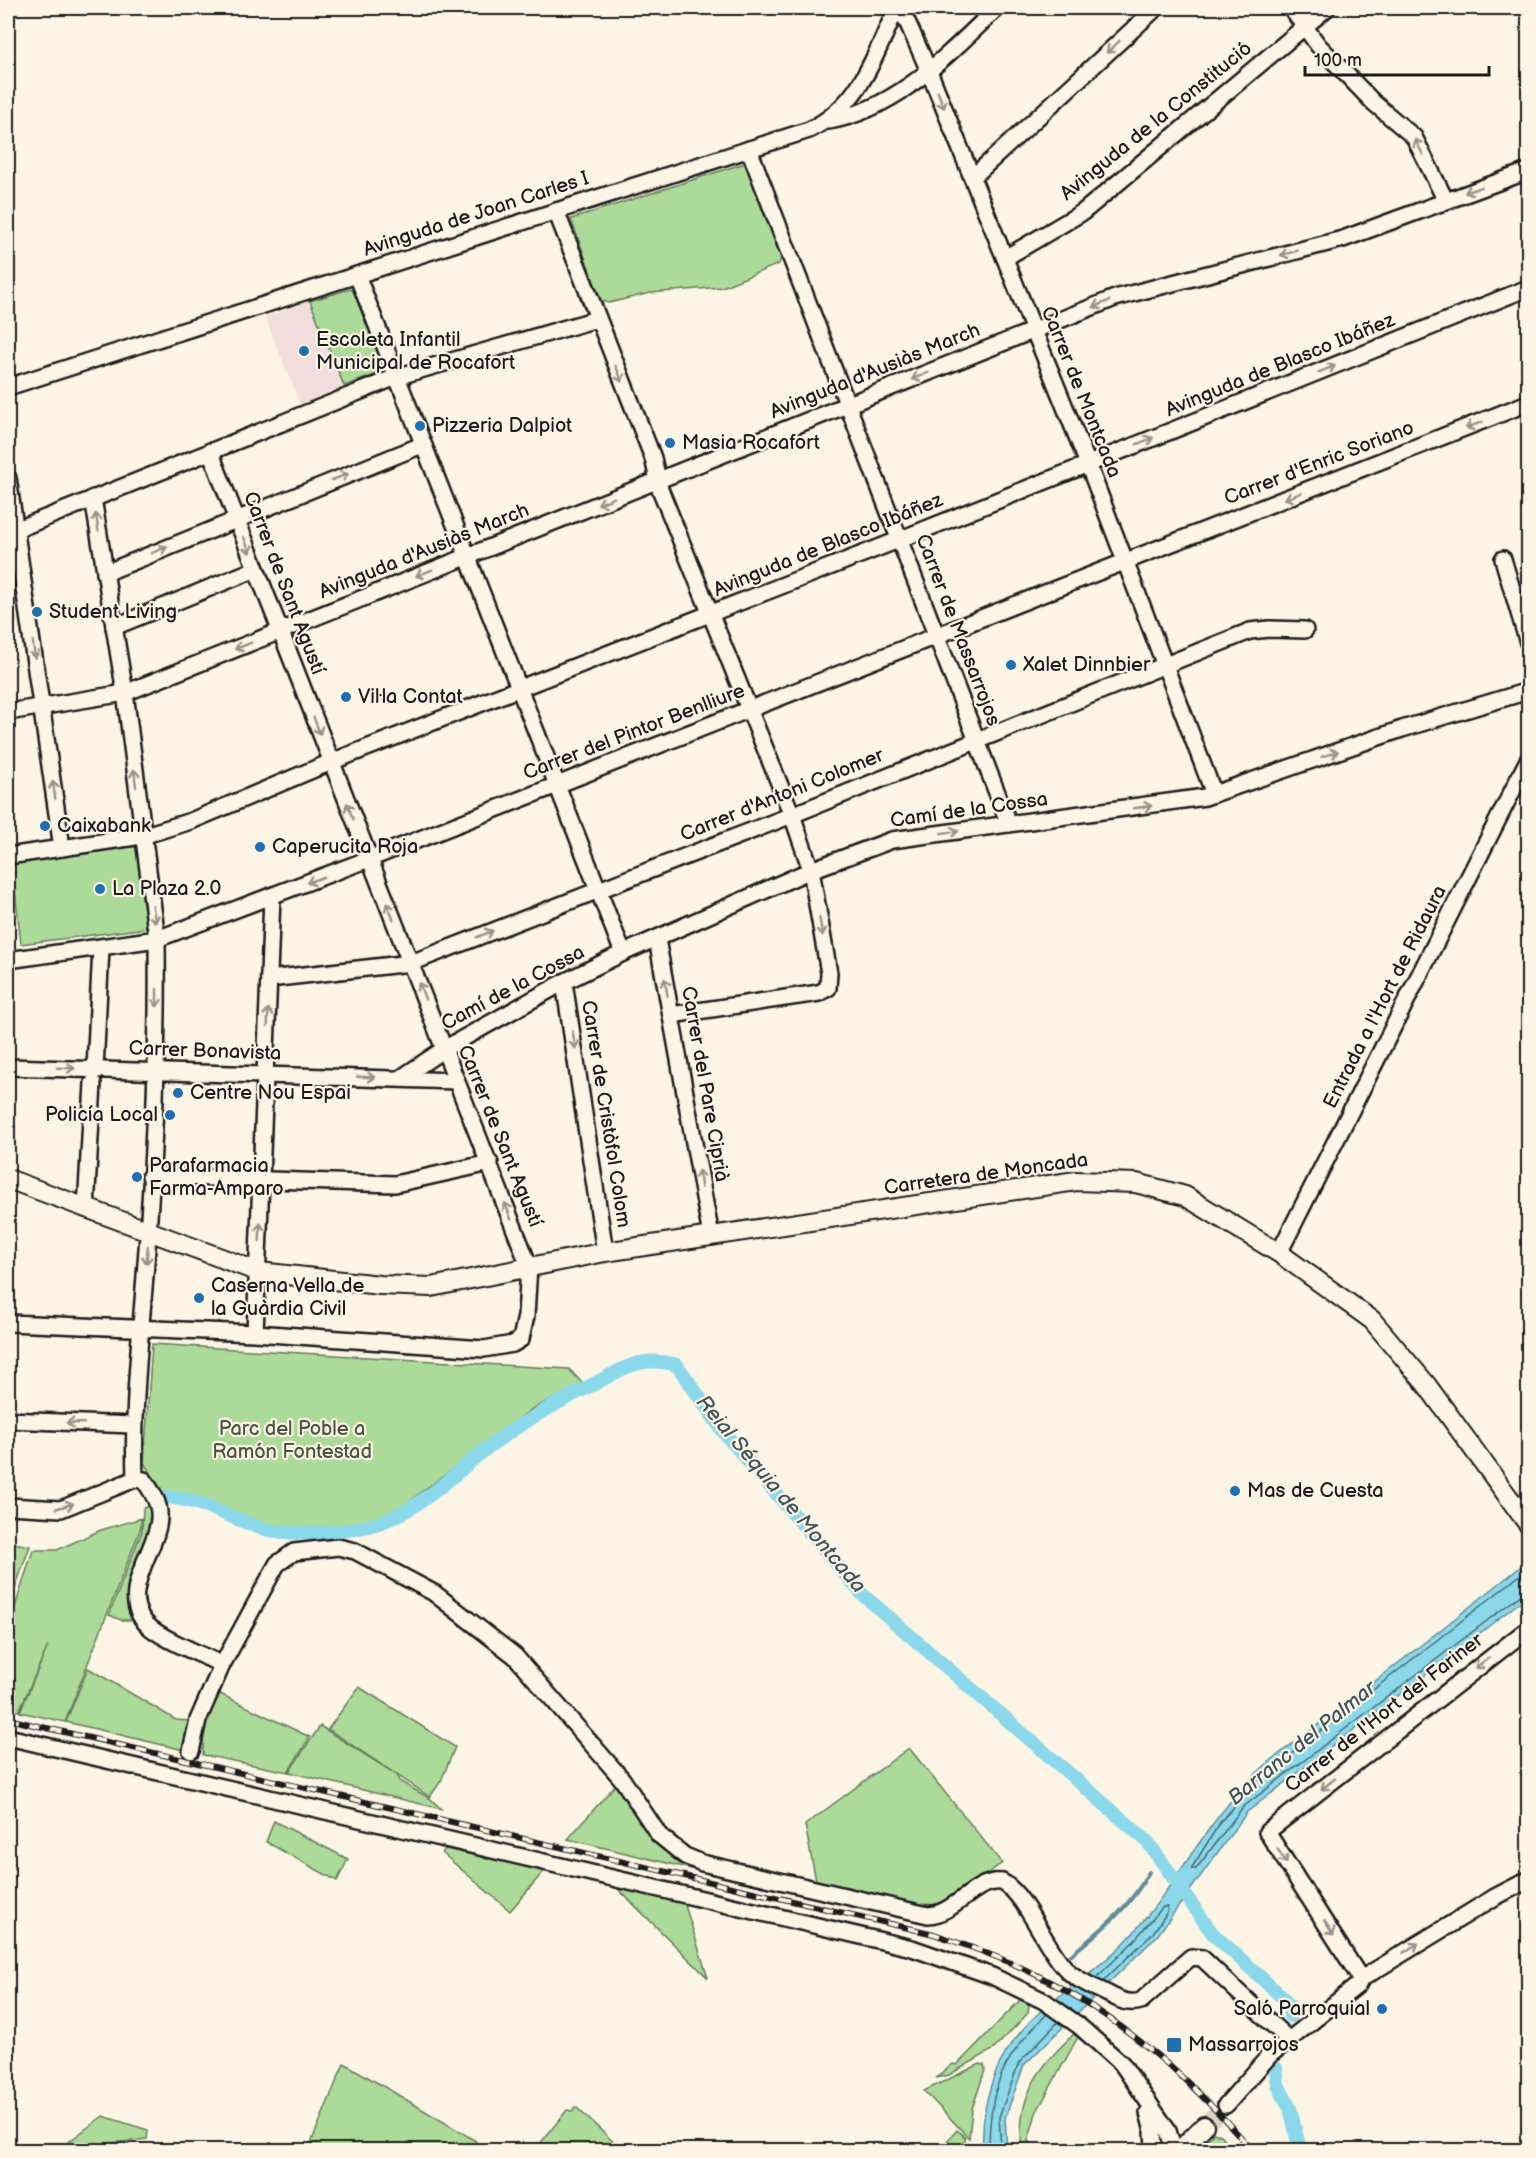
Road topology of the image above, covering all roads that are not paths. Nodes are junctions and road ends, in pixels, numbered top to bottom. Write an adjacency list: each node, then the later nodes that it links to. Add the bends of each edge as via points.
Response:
1 (899, 8): 7 (street, Carrer de Montcada); 8 (street, Avinguda de Joan Carles I, via 853,98)
2 (997, 8): 7 (street)
3 (1156, 8): 11 (street, one-way to 11)
4 (1291, 8): 6 (street)
5 (1327, 8): 6 (street, Avinguda de la Constitució)
6 (1305, 25): 12 (street, one-way to 6, via 1414,137 1374,103); 14 (street, Avinguda de la Constitució, via 1083,212)
7 (929, 71): 8 (street, via 876,107 855,117); 11 (street, Carrer de Montcada, one-way to 11)
8 (826, 122): 9 (street, Avinguda de Joan Carles I)
9 (749, 149): 13 (street, Avinguda de Joan Carles I); 22 (street, Carrer de Massarrojos)
10 (1528, 171): 12 (street, Avinguda d'Ausiàs March, one-way to 12)
11 (972, 177): 14 (street, Carrer de Montcada)
12 (1446, 200): 18 (street, Avinguda d'Ausiàs March, one-way to 18, via 1343,238 1115,298)
13 (556, 211): 15 (street, Avinguda de Joan Carles I); 17 (street)
14 (1005, 258): 18 (street, Carrer de Montcada)
15 (357, 274): 19 (street); 20 (street, Avinguda de Joan Carles I)
16 (1528, 288): 25 (street, Avinguda de Blasco Ibáñez, one-way to 16)
17 (597, 319): 19 (street); 27 (street, one-way to 27)
18 (1034, 330): 22 (street, Avinguda d'Ausiàs March, one-way to 22); 25 (street, Carrer de Montcada)
19 (396, 377): 23 (street); 24 (street)
20 (8, 387)
21 (1528, 403): 34 (street, Carrer d'Enric Soriano, one-way to 34)
22 (848, 405): 27 (street, Avinguda d'Ausiàs March); 31 (street, Carrer de Massarrojos)
23 (422, 445): 29 (street, one-way to 23); 32 (street)
24 (210, 451): 28 (street); 29 (street, Carrer de Sant Agustí)
25 (1090, 463): 31 (street, Avinguda de Blasco Ibáñez); 34 (street, Carrer de Montcada)
26 (8, 478): 30 (street)
27 (660, 480): 32 (street, Avinguda d'Ausiàs March, one-way to 32); 37 (street, via 660,489)
28 (93, 498): 30 (street); 36 (street, one-way to 28)
29 (236, 518): 35 (street, Carrer de Sant Agustí, one-way to 35); 36 (street, one-way to 29)
30 (11, 532): 47 (street, one-way to 47)
31 (901, 539): 37 (street, Avinguda de Blasco Ibáñez); 41 (street, Carrer de Massarrojos)
32 (467, 556): 40 (street, Avinguda d'Ausiàs March, one-way to 40); 44 (street)
33 (1503, 559): 42 (street)
34 (1125, 562): 41 (street, Carrer del Pintor Benlliure); 43 (street, Carrer de Montcada)
35 (256, 569): 38 (street); 40 (street, Carrer de Sant Agustí)
36 (105, 573): 38 (street)
37 (711, 614): 44 (street, Avinguda de Blasco Ibáñez); 48 (street)
38 (114, 627): 46 (street)
39 (1305, 630): 43 (street, Carrer d'Antoni Colomer, via 1250,631)
40 (281, 631): 46 (street, Avinguda d'Ausiàs March, one-way to 46); 52 (street, Carrer de Sant Agustí, one-way to 52)
41 (937, 634): 48 (street, Carrer del Pintor Benlliure); 50 (street, Carrer de Massarrojos)
42 (1528, 643)
43 (1164, 664): 50 (street, Carrer d'Antoni Colomer); 54 (street, Carrer de Montcada)
44 (520, 688): 52 (street, Avinguda de Blasco Ibáñez); 53 (street)
45 (1528, 692): 54 (street, Camí de la Cossa, one-way to 45, via 1402,729)
46 (125, 693): 47 (street, Avinguda d'Ausiàs March); 57 (street, one-way to 46)
47 (43, 706): 49 (street, Avinguda d'Ausiàs March); 58 (street, one-way to 47)
48 (748, 709): 53 (street, Carrer del Pintor Benlliure); 55 (street)
49 (8, 712)
50 (978, 739): 55 (street, Carrer d'Antoni Colomer); 56 (street, Carrer de Massarrojos)
51 (1528, 760): 88 (street, Entrada a l'Hort de Ridaura)
52 (331, 762): 57 (street, Avinguda de Blasco Ibáñez, via 190,821); 60 (street, Carrer de Sant Agustí, one-way to 52)
53 (558, 783): 60 (street, Carrer del Pintor Benlliure); 62 (street)
54 (1214, 794): 56 (street, Camí de la Cossa, one-way to 54)
55 (792, 815): 61 (street); 62 (street, Carrer d'Antoni Colomer)
56 (1009, 824): 61 (street, Camí de la Cossa, one-way to 56, via 892,840)
57 (142, 836): 58 (street, Avinguda de Blasco Ibáñez); 64 (street, one-way to 64)
58 (62, 848): 59 (street, Avinguda de Blasco Ibáñez)
59 (8, 856)
60 (369, 860): 63 (street, Carrer del Pintor Benlliure, one-way to 63); 69 (street, Carrer de Sant Agustí, one-way to 60)
61 (812, 870): 65 (street, Camí de la Cossa); 72 (street, one-way to 72, via 830,973 828,987 819,993)
62 (599, 889): 67 (street); 69 (street, Carrer d'Antoni Colomer, one-way to 62)
63 (272, 897): 64 (street, Carrer del Pintor Benlliure); 70 (street)
64 (157, 939): 66 (street, Carrer del Pintor Benlliure); 75 (street, one-way to 75)
65 (657, 939): 67 (street, Camí de la Cossa); 72 (street, Carrer del Pare Ciprià, one-way to 65)
66 (101, 948): 68 (street, Carrer del Pintor Benlliure); 77 (street)
67 (623, 953): 71 (street, Camí de la Cossa)
68 (8, 960)
69 (411, 963): 70 (street, Carrer d'Antoni Colomer); 73 (street, Carrer de Sant Agustí, one-way to 69)
70 (269, 979): 76 (street, one-way to 70)
71 (564, 982): 73 (street, Camí de la Cossa); 87 (street, Carrer de Cristòfol Colom, one-way to 87)
72 (671, 1015): 86 (street, Carrer del Pare Ciprià, one-way to 72)
73 (444, 1049): 78 (street); 79 (street, Carrer de Sant Agustí)
74 (8, 1067): 77 (street, Carrer Bonavista, one-way to 77)
75 (155, 1071): 76 (street, Carrer Bonavista); 77 (street, Carrer Bonavista); 81 (street)
76 (266, 1074): 78 (street, Carrer Bonavista, one-way to 78); 83 (street)
77 (94, 1076): 84 (street)
78 (401, 1078): 79 (street, Carrer Bonavista)
79 (457, 1081): 80 (street, Carrer de Sant Agustí)
80 (490, 1163): 83 (street, via 395,1184); 89 (street, Carrer de Sant Agustí, one-way to 80)
81 (150, 1176): 83 (street); 85 (street)
82 (8, 1179): 84 (street, Carretera de Moncada)
83 (262, 1179): 90 (street, one-way to 83)
84 (87, 1209): 85 (street, Carretera de Moncada)
85 (148, 1232): 90 (street, Carretera de Moncada); 92 (street, one-way to 92)
86 (711, 1236): 87 (street, Carretera de Moncada); 88 (street, Carretera de Moncada, via 1088,1181 1136,1183 1185,1196)
87 (606, 1252): 89 (street, Carretera de Moncada)
88 (1279, 1253): 98 (street, Carretera de Moncada, via 1372,1320 1426,1384)
89 (529, 1266): 90 (street, Carretera de Moncada, via 431,1287); 93 (street, via 521,1339 502,1347 484,1349)
90 (259, 1272): 93 (street)
91 (8, 1323): 92 (street)
92 (141, 1328): 93 (street); 95 (street)
93 (255, 1333)
94 (8, 1420): 95 (street, one-way to 94)
95 (133, 1425): 96 (street)
96 (135, 1479): 97 (street, one-way to 96, via 61,1509); 100 (street, via 144,1480 160,1514 138,1577 136,1596 142,1617 151,1628)
97 (8, 1506)
98 (1528, 1524)
99 (1528, 1629): 104 (street, Carrer de l'Hort del Fariner, one-way to 104, via 1267,1832)
100 (222, 1665): 102 (street, via 198,1719); 105 (street, via 281,1560 294,1552 314,1548 355,1551 434,1593 515,1656 622,1779 659,1835 685,1856 927,1915 945,1911 983,1886 1002,1882 1017,1897 1060,1963 1074,1976 1123,2001 1135,2003 1191,1957 1202,1958)
101 (8, 1737): 106 (street, via 927,1953 992,1976 1059,2010 1113,2054)
102 (191, 1751)
103 (1528, 1880): 104 (street, one-way to 103)
104 (1361, 1979): 105 (street)
105 (1290, 2041): 107 (street, via 1270,2055)
106 (1141, 2094): 109 (street); 110 (street)
107 (1226, 2105)
108 (1203, 2126): 109 (street, via 1187,2133); 112 (street)
109 (1168, 2131): 111 (street)
110 (1156, 2148)
111 (1174, 2151)
112 (1180, 2151)

